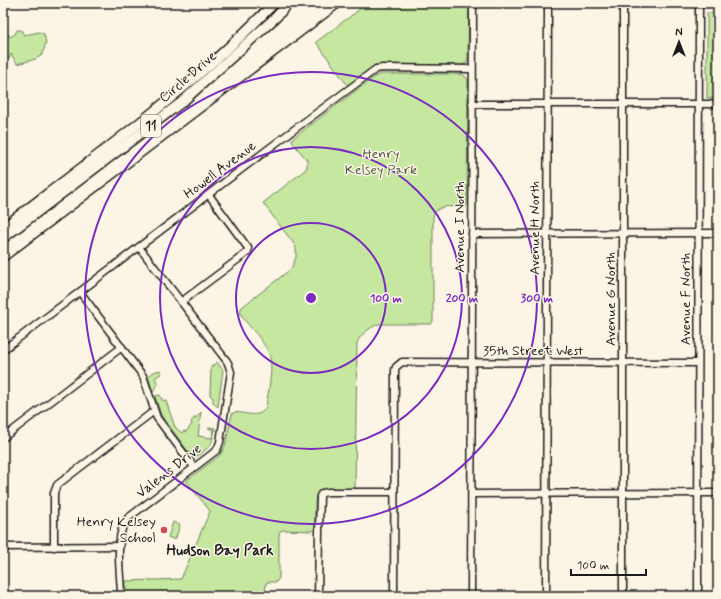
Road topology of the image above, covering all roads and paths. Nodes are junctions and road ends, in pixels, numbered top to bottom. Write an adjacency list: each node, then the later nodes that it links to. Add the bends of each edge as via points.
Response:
1 (274, 3): 14 (highway, Circle Drive / 11, via 232,45 157,109)
2 (289, 3): 20 (highway, Circle Drive / 11, via 182,102)
3 (473, 3): 7 (street, Avenue I North)
4 (548, 3): 8 (street, Avenue H North)
5 (623, 3): 9 (street, Avenue G North)
6 (700, 3): 11 (street, Avenue F North)
7 (472, 69): 10 (street, Avenue I North); 13 (street, Howell Avenue, via 376,69)
8 (546, 103): 9 (street); 10 (street); 19 (street, Avenue H North)
9 (623, 103): 11 (street); 16 (street, Avenue G North)
10 (472, 104): 18 (street, Avenue I North)
11 (699, 104): 12 (street); 15 (street, Avenue F North)
12 (718, 104)
13 (209, 194): 21 (street, Howell Avenue); 23 (street, via 248,248 248,252)
14 (3, 228)
15 (698, 232): 16 (street); 17 (street); 28 (street, Avenue F North)
16 (623, 233): 19 (street); 27 (street, Avenue G North)
17 (718, 233)
18 (472, 234): 19 (street); 26 (street, Avenue I North)
19 (547, 234): 29 (street, Avenue H North)
20 (3, 238)
21 (139, 247): 22 (street, Howell Avenue); 23 (street, Valens Drive)
22 (80, 292): 24 (street); 25 (street, Howell Avenue)
23 (182, 302): 32 (street, Valens Drive, via 228,363 230,372 219,446)
24 (122, 347): 30 (street, via 143,376); 31 (street)
25 (3, 350)
26 (471, 363): 29 (street, 35th Street West); 33 (street, 35th Street West, via 402,362 396,367); 37 (street, Avenue I North)
27 (622, 363): 28 (street, 35th Street West); 29 (street, 35th Street West); 34 (street, Avenue G North)
28 (698, 363): 35 (street, Avenue F North)
29 (547, 364): 38 (street, Avenue H North)
30 (154, 411): 32 (street); 41 (street, via 57,485 54,493)
31 (3, 438)
32 (194, 467): 39 (street, Valens Drive, via 128,518 122,528)
33 (394, 492): 43 (street, via 322,493); 44 (street)
34 (622, 493): 35 (street); 38 (street); 47 (street, Avenue G North)
35 (698, 493): 36 (street); 48 (street, Avenue F North)
36 (718, 493)
37 (472, 494): 38 (street); 45 (street, Avenue I North)
38 (546, 494): 46 (street, Avenue H North)
39 (120, 546): 41 (street); 42 (street, Valens Drive)
40 (3, 547): 41 (street)
41 (54, 547)
42 (121, 596)
43 (318, 596)
44 (394, 596)
45 (471, 596)
46 (546, 596)
47 (623, 596)
48 (698, 596)

